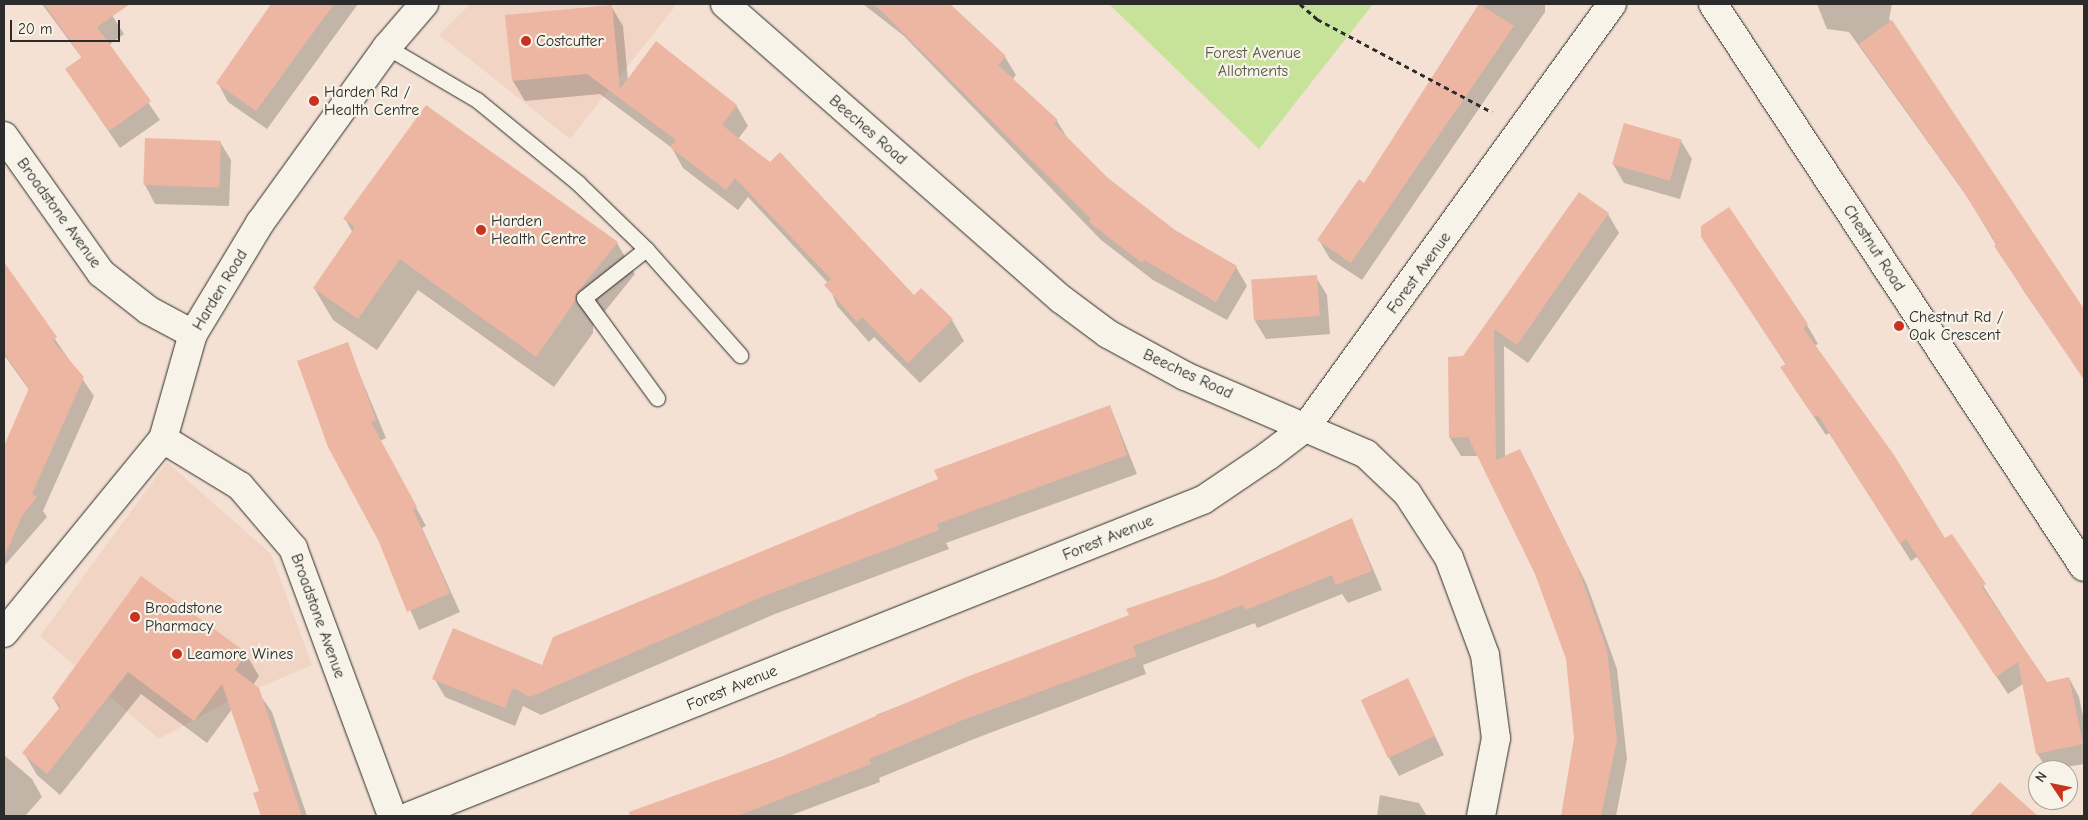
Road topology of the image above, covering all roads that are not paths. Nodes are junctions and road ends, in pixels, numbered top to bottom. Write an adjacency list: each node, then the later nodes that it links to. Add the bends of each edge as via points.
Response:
1 (424, 4): 5 (street, Harden Road)
2 (725, 4): 11 (street, Beeches Road, via 1060,300 1108,334 1184,376)
3 (1612, 4): 11 (street, Forest Avenue)
4 (1713, 4): 13 (street, Chestnut Road)
5 (387, 47): 7 (lane, via 477,100 578,184); 8 (street, Harden Road, via 260,223)
6 (4, 136): 8 (street, Broadstone Avenue, via 102,273 148,310)
7 (646, 249): 9 (lane); 10 (lane, via 584,298)
8 (193, 334): 12 (street, Harden Road)
9 (740, 355)
10 (657, 398)
11 (1306, 427): 16 (street, Forest Avenue, via 1203,500); 17 (street, Beeches Road, via 1366,454 1407,493 1449,558 1485,655 1496,738)
12 (163, 439): 14 (street, Harden Road); 15 (street, Broadstone Avenue, via 240,486 293,548)
13 (2084, 567)
14 (4, 633)
15 (392, 816)
16 (410, 816)
17 (1481, 816)

